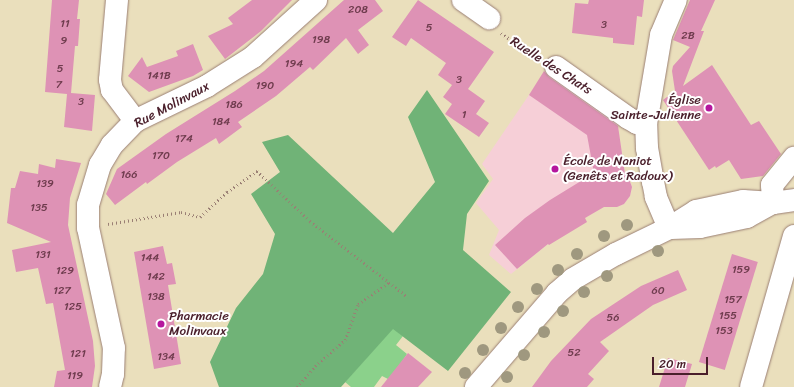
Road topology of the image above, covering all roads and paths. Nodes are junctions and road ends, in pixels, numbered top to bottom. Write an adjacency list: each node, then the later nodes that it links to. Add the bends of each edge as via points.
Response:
1 (117, 0): 7 (street, via 110,80 112,90)
2 (316, 0): 7 (street, Rue Molinvaux, via 253,57 208,86)
3 (463, 0): 5 (street)
4 (676, 0): 8 (street, via 661,35)
5 (489, 18): 6 (path, Ruelle des Chats, via 490,25)
6 (556, 67): 8 (street, Ruelle des Chats, via 628,118)
7 (135, 121): 12 (street, Rue Molinvaux, via 112,145 100,165 88,205)
8 (646, 124): 13 (street, via 652,182)
9 (794, 158): 11 (street, via 772,185)
10 (794, 200): 11 (street)
11 (773, 203): 13 (street, via 743,201 696,211)
12 (88, 228): 15 (path, via 181,212 200,217 227,192 257,171 310,221); 17 (street, Rue Molinvaux, via 114,348)
13 (669, 228): 19 (street, via 573,279 557,293)
14 (794, 236): 20 (street)
15 (389, 282): 16 (path); 18 (path, via 358,304 345,340 315,366)
16 (408, 297)
17 (110, 387)
18 (297, 387)
19 (476, 387)
20 (751, 387)

